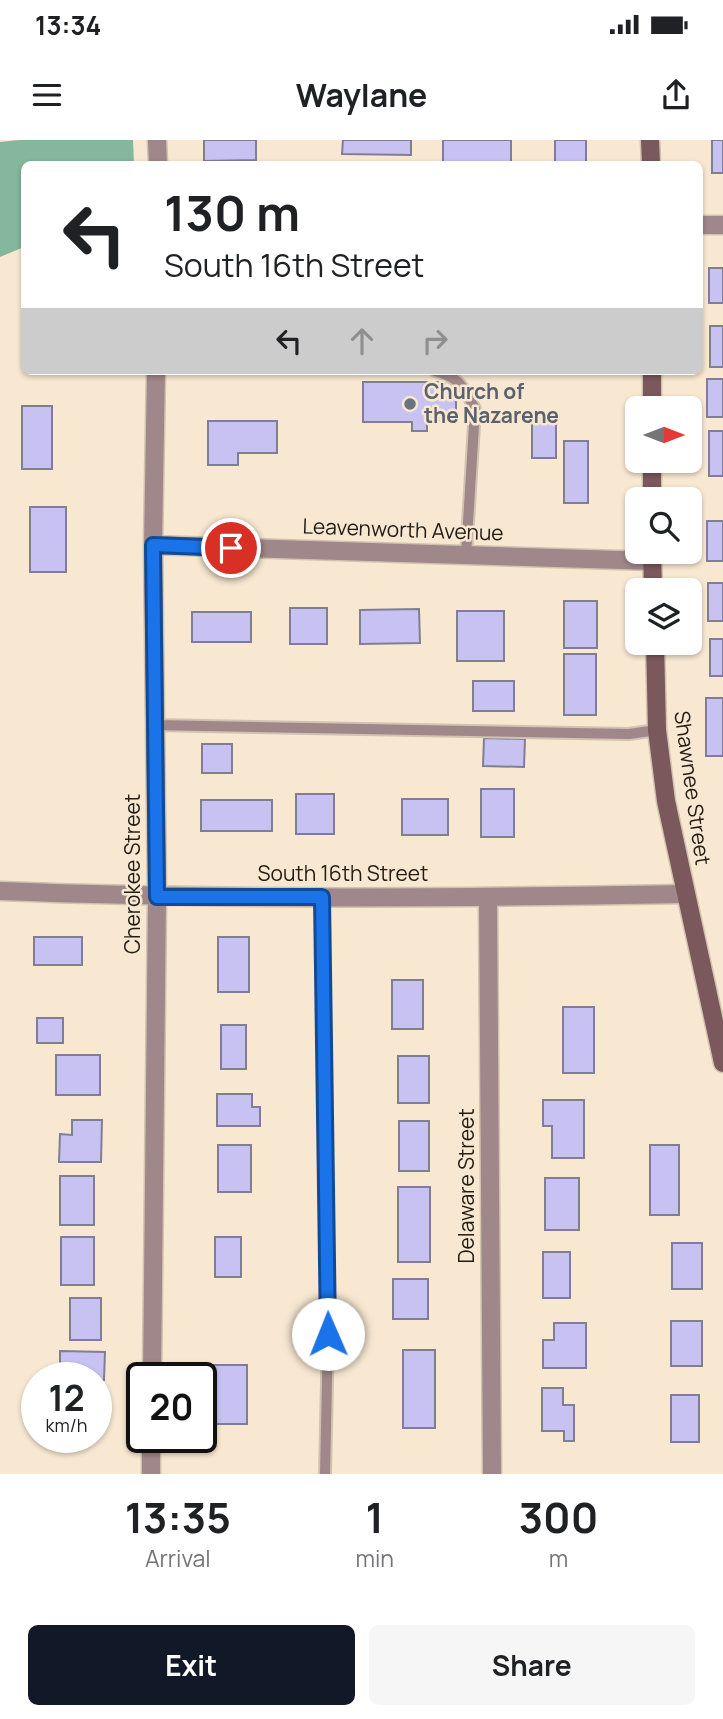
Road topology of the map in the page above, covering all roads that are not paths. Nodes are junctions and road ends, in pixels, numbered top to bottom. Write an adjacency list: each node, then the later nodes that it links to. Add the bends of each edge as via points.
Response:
1 (158, 140): 3 (street)
2 (650, 140): 4 (street)
3 (158, 161)
4 (651, 161)
5 (703, 225): 6 (street)
6 (723, 225)
7 (156, 375): 11 (street, Cherokee Street)
8 (449, 375): 12 (lane, via 466,391 475,409)
9 (652, 375): 10 (street)
10 (652, 396)
11 (153, 545): 12 (street, Leavenworth Avenue); 15 (street, Cherokee Street)
12 (466, 555): 13 (street, Leavenworth Avenue)
13 (625, 556)
14 (655, 655): 16 (street, Shawnee Street)
15 (154, 725): 16 (lane, via 629,734); 19 (street, Cherokee Street)
16 (657, 730): 18 (street, Shawnee Street)
17 (0, 891): 19 (street, South 16th Street)
18 (685, 894): 21 (street, South 16th Street); 22 (street, Shawnee Street)
19 (157, 897): 20 (street, South 16th Street); 23 (street, Cherokee Street)
20 (322, 897): 21 (street, South 16th Street); 26 (lane, via 328,1334)
21 (488, 897): 27 (street, Delaware Street)
22 (723, 1063)
23 (152, 1362)
24 (151, 1453): 25 (street)
25 (151, 1474)
26 (325, 1474)
27 (492, 1474)

